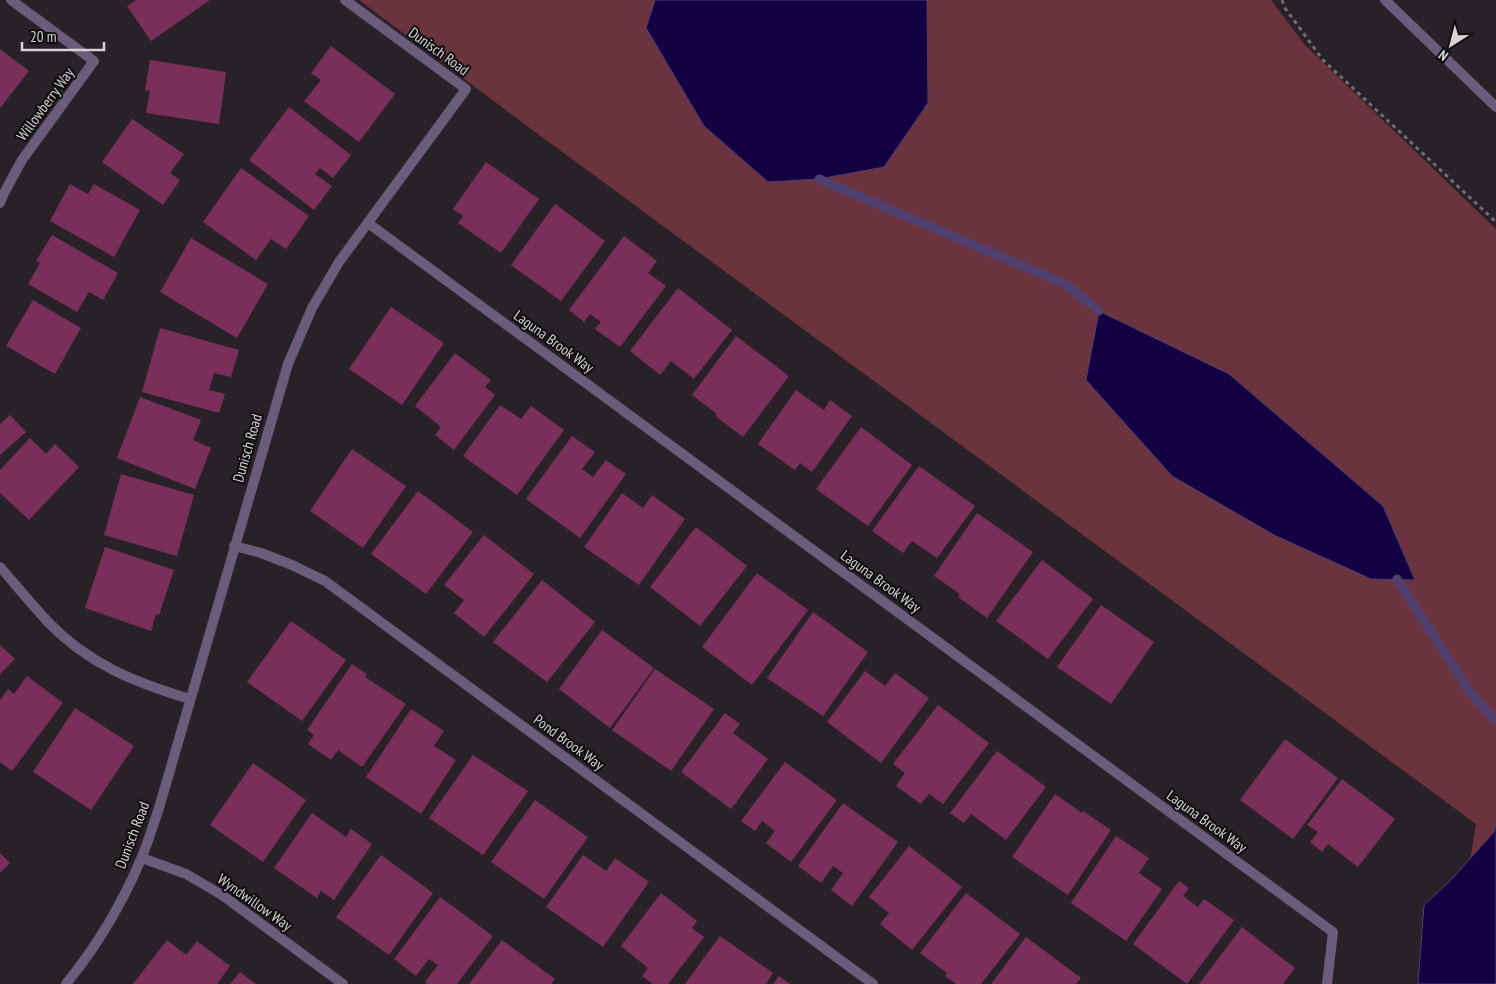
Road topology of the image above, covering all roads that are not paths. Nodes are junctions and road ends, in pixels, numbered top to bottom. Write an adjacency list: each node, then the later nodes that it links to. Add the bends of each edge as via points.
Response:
1 (11, 0): 5 (street, Willowberry Way, via 94,61 22,160)
2 (345, 0): 6 (street, Dunisch Road, via 466,89)
3 (1385, 0): 4 (street)
4 (1496, 107)
5 (0, 203)
6 (368, 223): 7 (street, Dunisch Road, via 312,308 288,364); 14 (street, Laguna Brook Way, via 1333,932)
7 (234, 546): 9 (street, Dunisch Road); 13 (street, Pond Brook Way, via 292,564 324,581)
8 (0, 567): 9 (street, via 49,623 83,653 123,676)
9 (190, 699): 10 (street, Dunisch Road)
10 (142, 858): 11 (street, Dunisch Road, via 115,913); 12 (street, Wyndwillow Way, via 186,874 222,894)
11 (66, 984)
12 (343, 984)
13 (873, 984)
14 (1327, 984)

